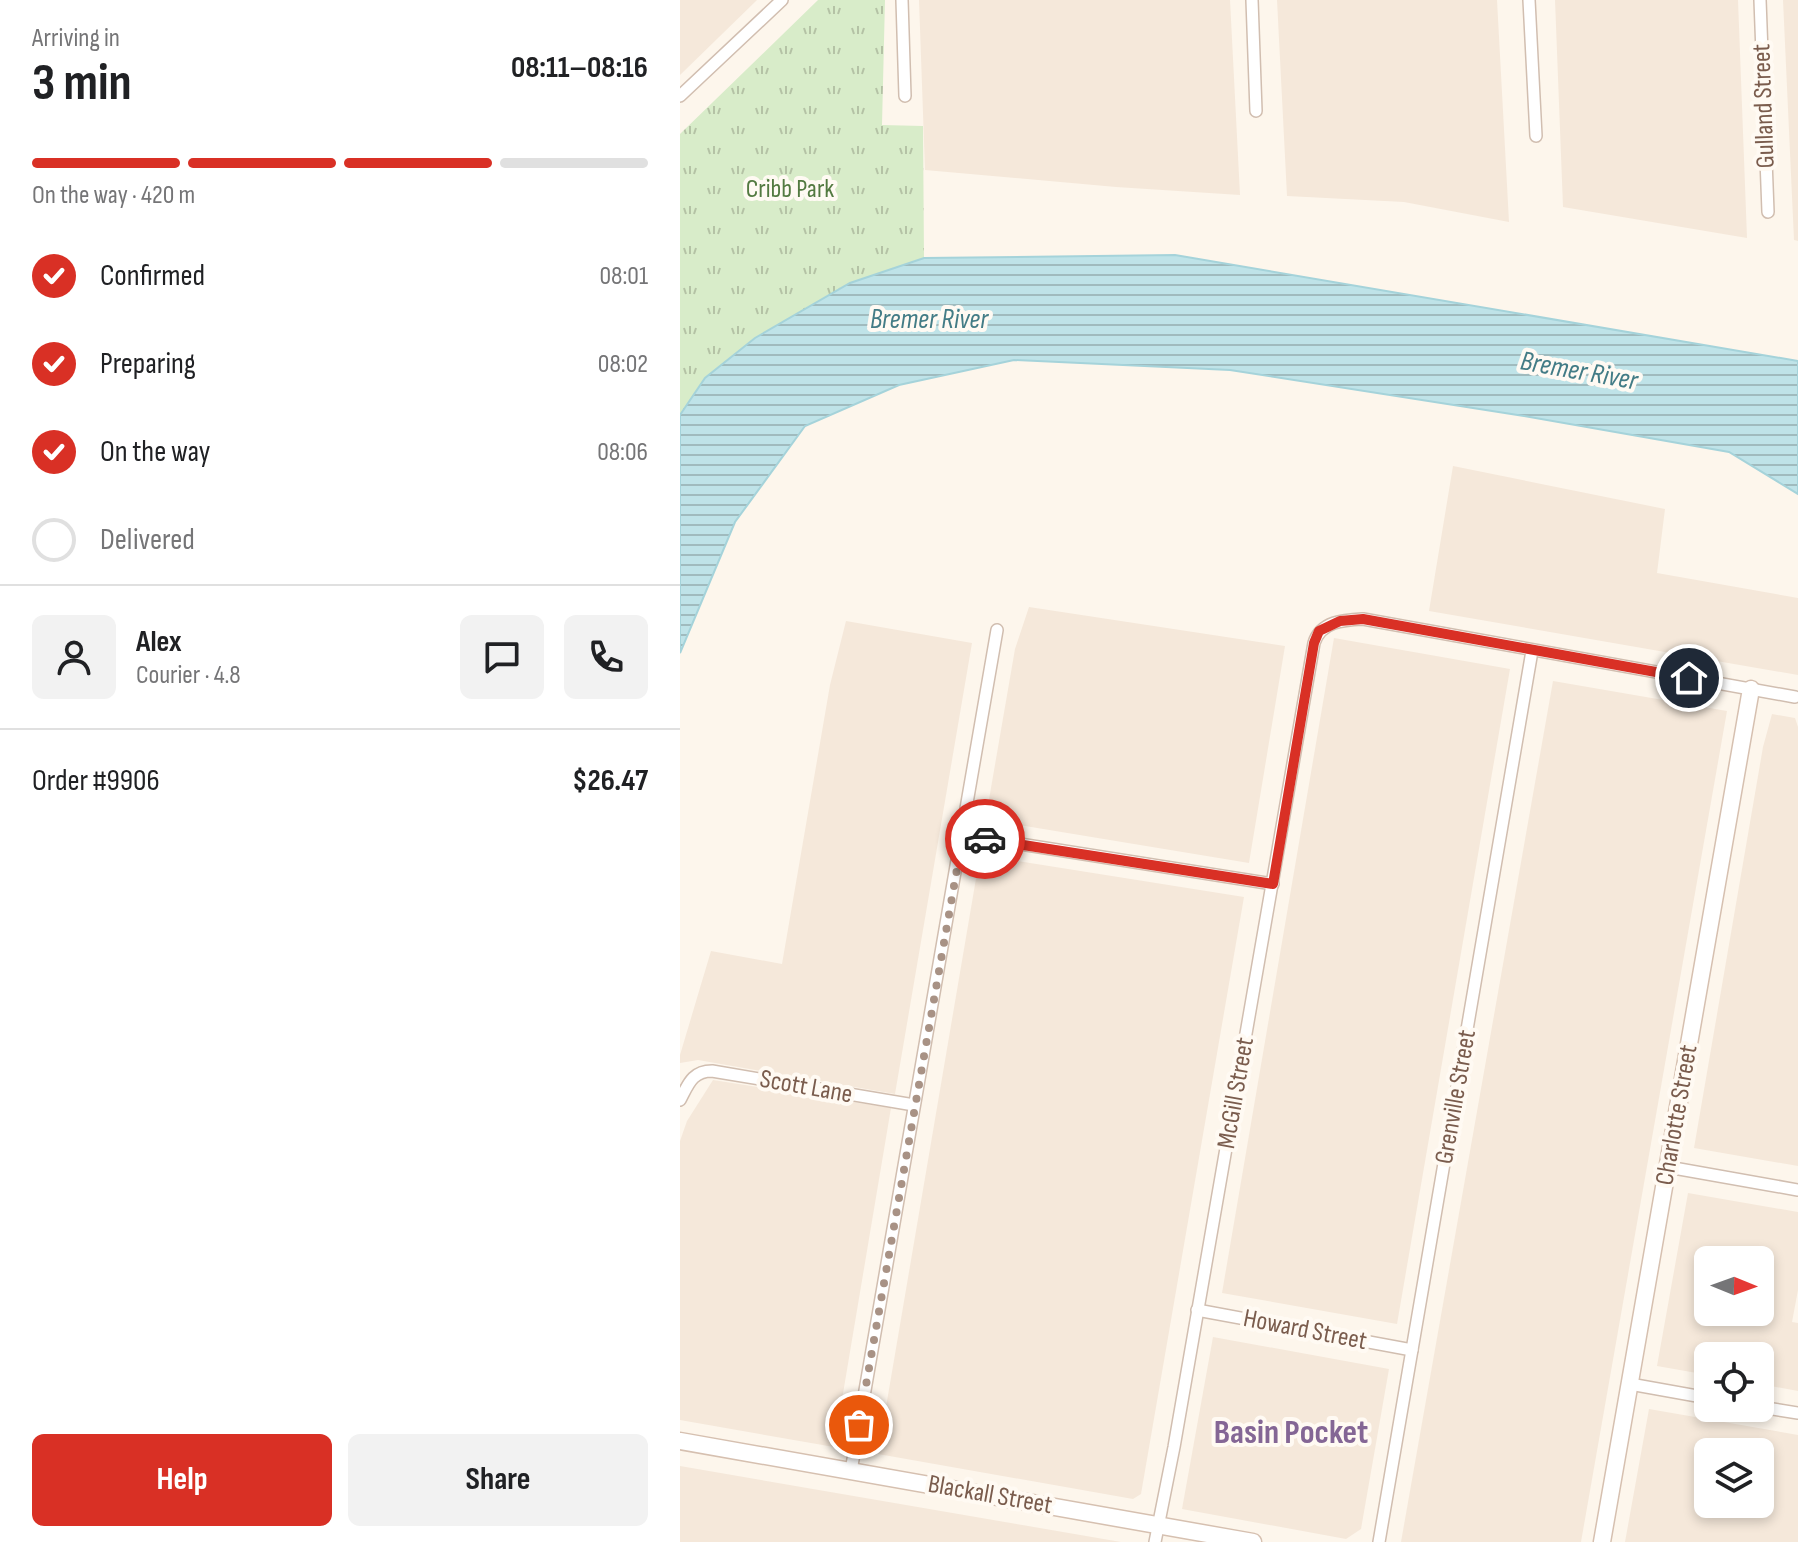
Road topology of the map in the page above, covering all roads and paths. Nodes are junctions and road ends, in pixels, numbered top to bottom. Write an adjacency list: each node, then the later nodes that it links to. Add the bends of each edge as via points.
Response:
1 (782, 0): 6 (street)
2 (902, 0): 7 (street)
3 (1252, 0): 8 (street)
4 (1529, 0): 9 (street)
5 (1760, 0): 10 (street, Gulland Street)
6 (680, 96)
7 (905, 96)
8 (1256, 111)
9 (1536, 136)
10 (1768, 212)
11 (997, 630): 15 (street)
12 (1532, 651): 13 (street); 16 (street, McGill Street, via 1363,619 1340,621 1319,631); 22 (street, Grenville Street)
13 (1751, 689): 14 (street); 19 (street, Charlotte Street)
14 (1795, 697)
15 (963, 835): 16 (street); 18 (street)
16 (1273, 884): 21 (street, McGill Street)
17 (680, 1100): 18 (street, Scott Lane, via 697,1073 712,1071)
18 (914, 1105): 28 (street)
19 (1668, 1167): 20 (street); 23 (street, Charlotte Street)
20 (1798, 1190)
21 (1197, 1310): 22 (street, Howard Street); 29 (street, McGill Street)
22 (1412, 1350): 32 (street, Grenville Street)
23 (1630, 1384): 24 (street); 33 (street, Charlotte Street)
24 (1694, 1395)
25 (1774, 1409): 26 (street)
26 (1798, 1413)
27 (680, 1441): 28 (street, Blackall Street)
28 (851, 1471): 29 (street, Blackall Street)
29 (1158, 1525): 30 (street, McGill Street); 31 (street, Blackall Street)
30 (1155, 1542)
31 (1253, 1542)
32 (1379, 1542)
33 (1602, 1542)

